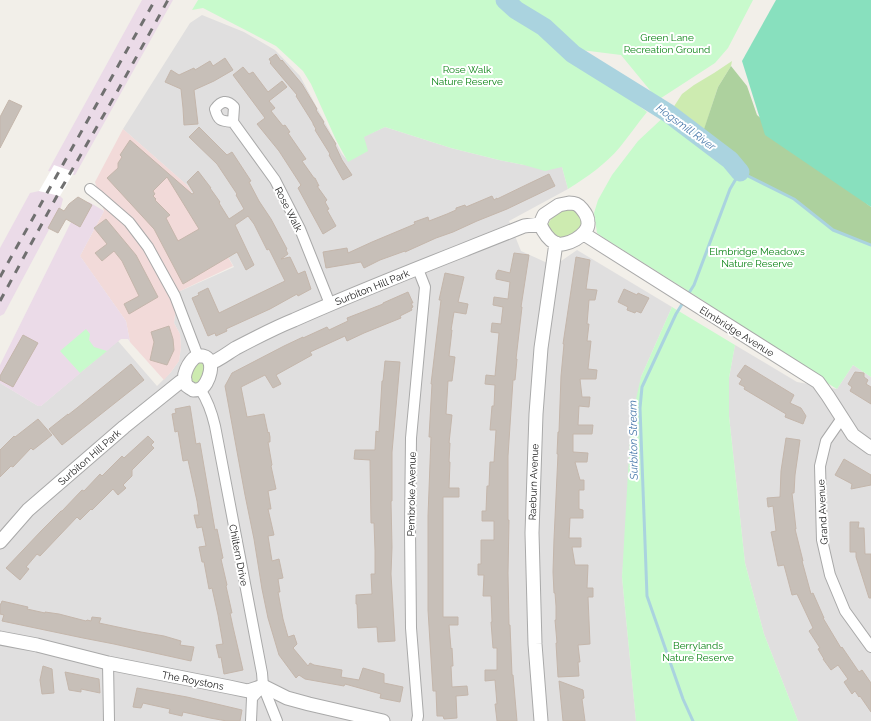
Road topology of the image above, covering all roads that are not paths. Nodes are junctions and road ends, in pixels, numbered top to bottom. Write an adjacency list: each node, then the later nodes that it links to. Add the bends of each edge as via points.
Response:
1 (233, 122): 7 (street, Rose Walk, via 275,180 300,229)
2 (90, 189): 8 (street, via 129,222 148,247 175,296)
3 (540, 224): 4 (street, via 544,215 559,205 575,203 587,216 589,225); 5 (street, via 547,237); 6 (street, Surbiton Hill Park, via 524,226)
4 (584, 234): 5 (street, via 572,241); 12 (street, Elmbridge Avenue, via 818,382)
5 (556, 243): 24 (street, Raeburn Avenue, via 541,348 532,533 535,644)
6 (418, 268): 7 (street, Surbiton Hill Park); 23 (street, Pembroke Avenue, via 425,287 411,438 410,530)
7 (330, 304): 9 (street, Surbiton Hill Park, via 253,339)
8 (197, 356): 9 (street, via 204,356); 10 (street, via 189,363)
9 (210, 363): 11 (street, via 209,378)
10 (185, 380): 11 (street, via 187,386 193,390); 14 (street, Surbiton Hill Park, via 124,427 28,510)
11 (200, 389): 18 (street, Chiltern Drive, via 206,398 215,426)
12 (842, 418): 13 (street, Elmbridge Avenue, via 854,435); 16 (street, Grand Avenue, via 826,442 820,466 822,540 830,575 845,611)
13 (871, 448)
14 (0, 542)
15 (0, 638): 17 (street, The Roystons)
16 (871, 647)
17 (108, 663): 18 (street, The Roystons, via 248,691); 19 (street)
18 (263, 686): 20 (street, via 252,698); 21 (street, Chiltern Drive); 22 (street, via 287,698)
19 (109, 721)
20 (252, 721)
21 (277, 721)
22 (383, 721)
23 (417, 721)
24 (541, 721)

